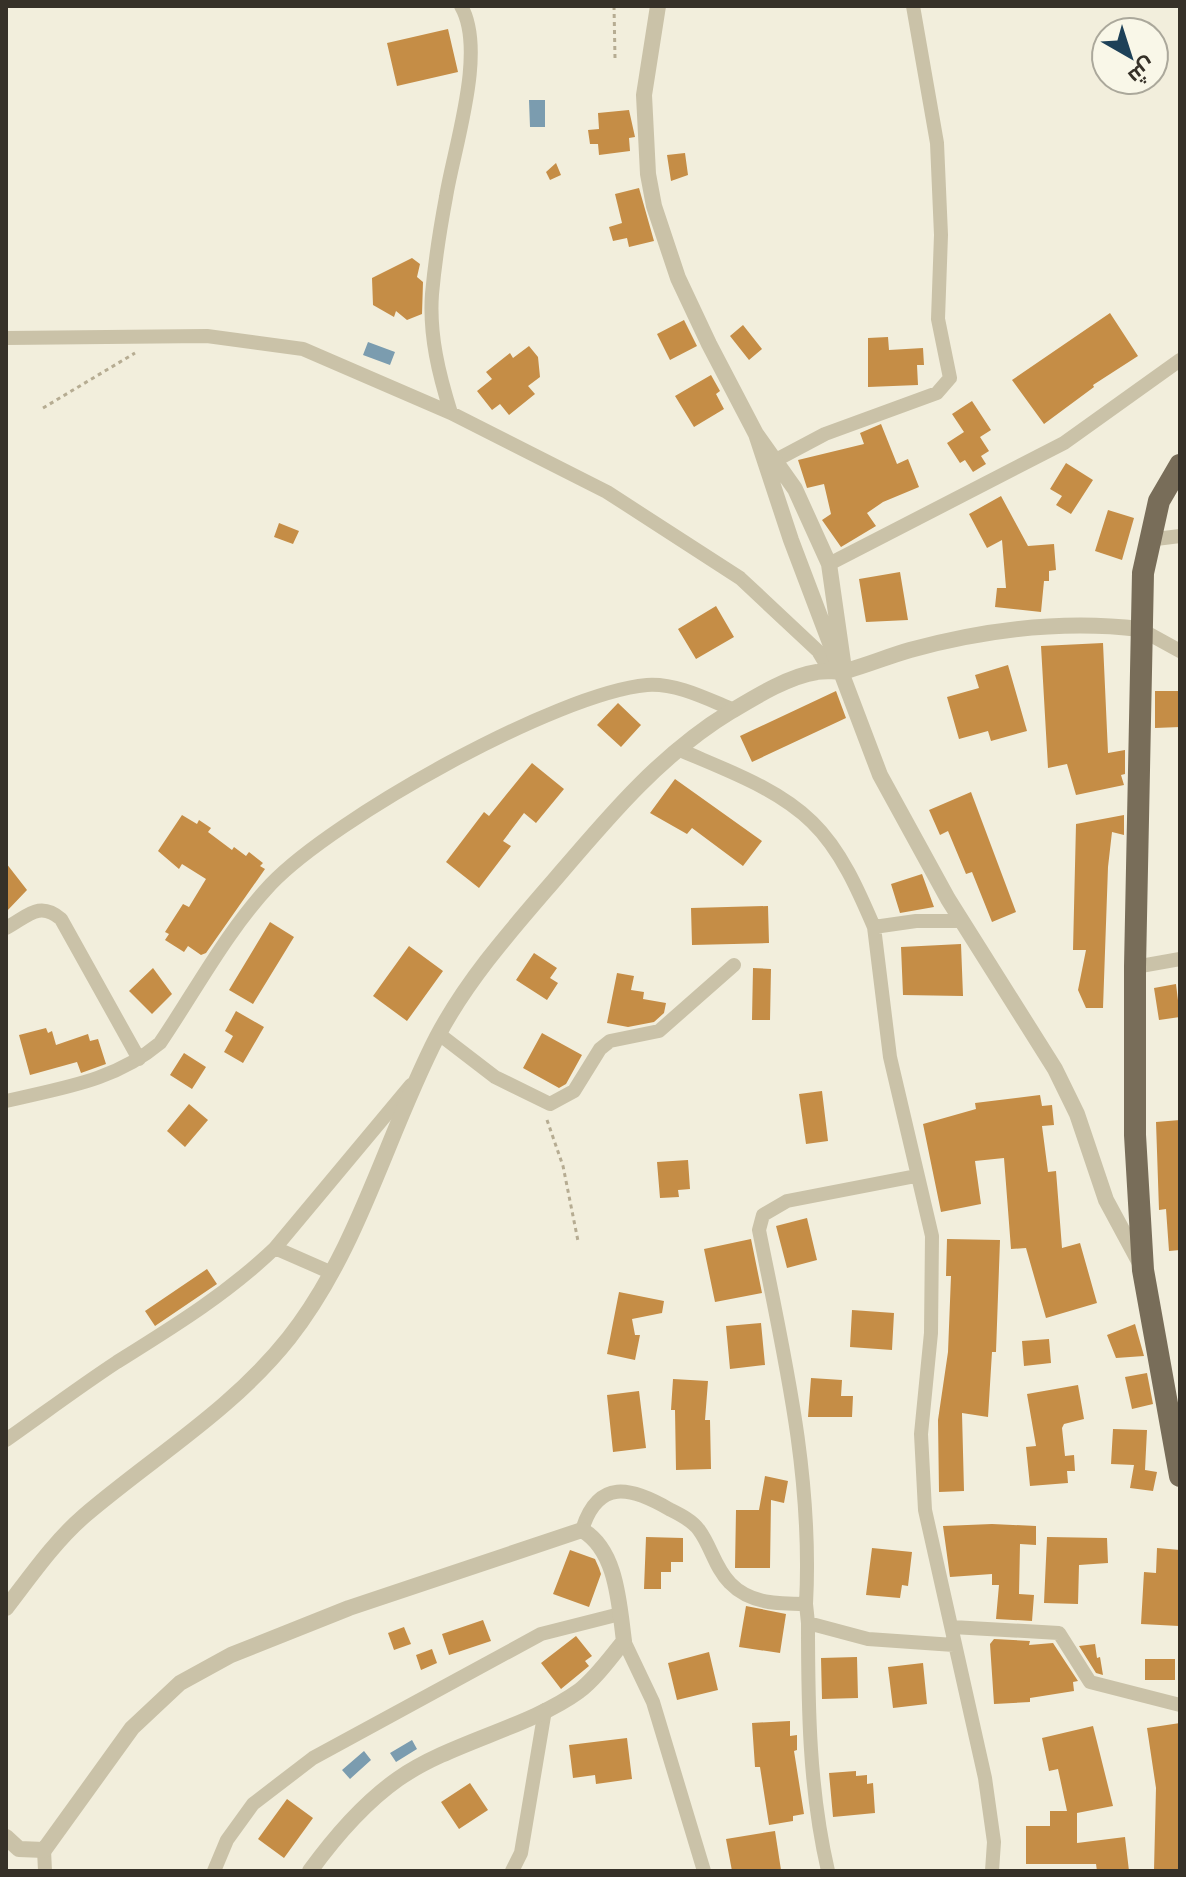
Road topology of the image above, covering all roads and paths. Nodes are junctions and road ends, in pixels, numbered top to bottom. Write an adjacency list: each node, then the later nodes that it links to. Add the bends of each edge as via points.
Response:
1 (461, 6): 10 (street, via 470,27 465,101 432,297 438,371)
2 (614, 6): 5 (path)
3 (658, 6): 11 (street, via 644,95 654,206 678,278)
4 (913, 6): 12 (street, via 937,143 938,319 950,378 937,393 825,434)
5 (615, 58)
6 (167, 336): 7 (street); 9 (path); 10 (street, via 303,349)
7 (6, 338)
8 (1180, 360): 16 (street, via 1064,443)
9 (43, 408)
10 (451, 413): 19 (street, via 607,492 740,578)
11 (756, 434): 12 (street); 19 (street)
12 (776, 460): 16 (street)
13 (1180, 465): 15 (main road, via 1159,501)
14 (1180, 536): 15 (street)
15 (1148, 540): 17 (main road)
16 (829, 564): 19 (street, via 842,634)
17 (1140, 629): 18 (street); 19 (street, via 1078,625 984,635); 27 (main road)
18 (1180, 651)
19 (837, 671): 20 (street, via 810,674); 22 (street, via 880,775)
20 (734, 710): 21 (street); 29 (street, via 669,687 630,688 597,696 503,736 430,774 344,828 273,882 226,941 160,1043)
21 (678, 749): 23 (street, via 781,798 813,823 840,859); 28 (street, via 629,794 512,928)
22 (962, 921): 23 (street); 36 (street, via 1055,1069 1077,1114 1106,1200)
23 (874, 927): 33 (street, via 890,1057)
24 (6, 928): 29 (street, via 37,909 61,919)
25 (1180, 959): 27 (street)
26 (734, 965): 32 (street, via 659,1031 610,1041 574,1091 558,1101)
27 (1135, 967): 36 (main road, via 1135,1135)
28 (439, 1034): 30 (street); 32 (street, via 495,1077)
29 (139, 1059): 31 (street, via 107,1077)
30 (418, 1076): 35 (street); 37 (street, via 382,1170)
31 (6, 1101)
32 (542, 1101): 34 (path, via 563,1166)
33 (916, 1176): 41 (street, via 787,1201 763,1215 759,1230 806,1492); 45 (street, via 932,1236 931,1333 921,1434 925,1510)
34 (578, 1241)
35 (275, 1248): 37 (street); 38 (street, via 211,1303)
36 (1143, 1270): 39 (main road)
37 (332, 1273): 42 (street, via 291,1336 256,1375 81,1518)
38 (6, 1440)
39 (1180, 1476)
40 (582, 1530): 41 (street, via 601,1498 619,1489 632,1491 699,1529 731,1584 766,1603); 43 (street, via 595,1537 604,1553); 51 (street, via 349,1608 231,1655 180,1683 132,1728)
41 (806, 1604): 44 (street)
42 (6, 1608)
43 (620, 1614): 46 (street); 53 (street, via 541,1634 313,1758 253,1804 227,1840)
44 (808, 1623): 47 (street, via 868,1639); 57 (street, via 808,1732 817,1823)
45 (952, 1627): 47 (street); 48 (street, via 1059,1633 1090,1682)
46 (624, 1641): 49 (street, via 580,1691); 56 (street, via 653,1702)
47 (954, 1645): 58 (street, via 985,1778 994,1842)
48 (1180, 1705)
49 (545, 1710): 54 (street, via 398,1779); 55 (street, via 521,1853)
50 (6, 1837): 51 (street, via 19,1849)
51 (44, 1850): 52 (street)
52 (45, 1871)
53 (214, 1871)
54 (310, 1871)
55 (512, 1871)
56 (704, 1871)
57 (828, 1871)
58 (992, 1871)

